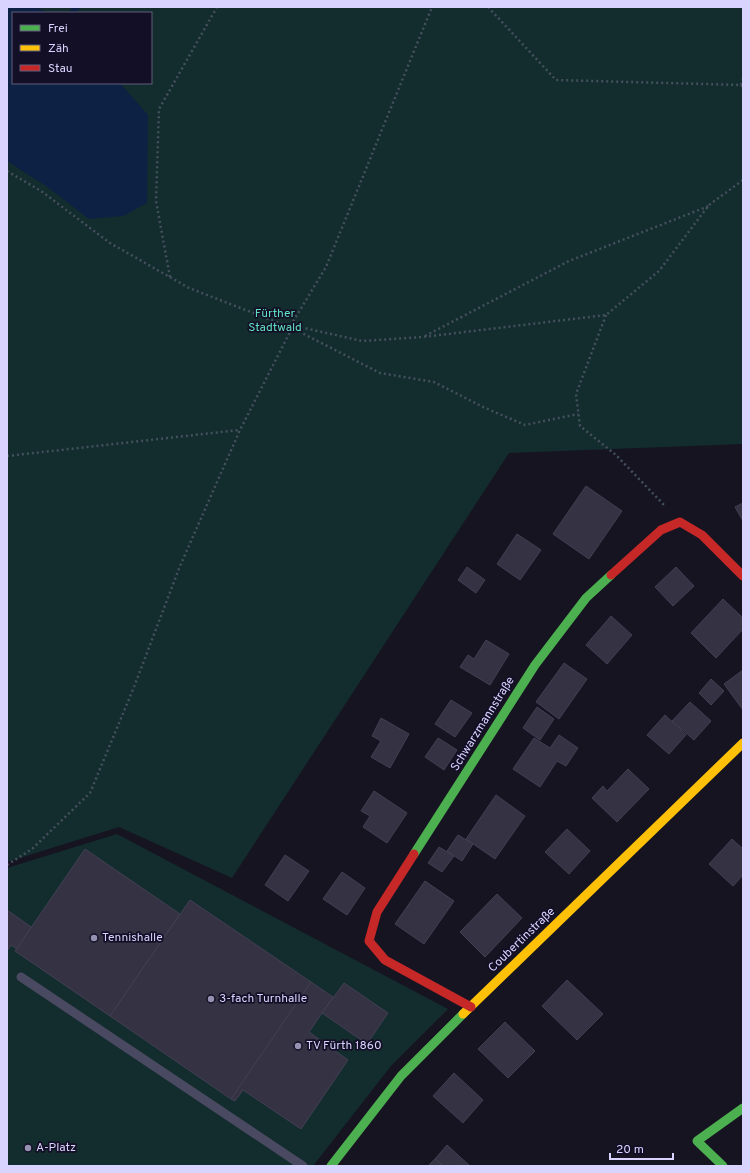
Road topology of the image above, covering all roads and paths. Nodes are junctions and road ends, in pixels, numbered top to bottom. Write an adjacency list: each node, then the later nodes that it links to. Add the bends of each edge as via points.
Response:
1 (217, 7): 9 (path, via 158,109 156,201)
2 (432, 7): 11 (path, via 326,267)
3 (488, 7): 5 (path, via 556,80)
4 (743, 79): 5 (path)
5 (742, 86)
6 (7, 171): 9 (path, via 41,191 110,243)
7 (743, 180): 8 (path)
8 (709, 205): 10 (path, via 659,271); 12 (path, via 569,261)
9 (170, 277): 11 (path, via 188,288)
10 (606, 315): 12 (path); 13 (path, via 576,394)
11 (291, 326): 12 (path, via 362,341); 13 (path, via 380,373 434,382 525,425); 14 (path)
12 (423, 337)
13 (578, 414): 16 (path, via 580,426 616,455)
14 (240, 430): 15 (path); 19 (path, via 180,566 90,793 32,849)
15 (7, 456)
16 (680, 522): 17 (street, via 702,534); 21 (street, Schwarzmannstraße, via 660,530 586,598 534,665 377,912 369,941 385,960)
17 (743, 576)
18 (743, 743): 21 (street, Coubertinstraße)
19 (7, 865)
20 (21, 977): 23 (lane)
21 (471, 1006): 24 (street, Coubertinstraße, via 401,1076)
22 (743, 1108): 25 (street, via 697,1141)
23 (303, 1166)
24 (331, 1166)
25 (723, 1166)

